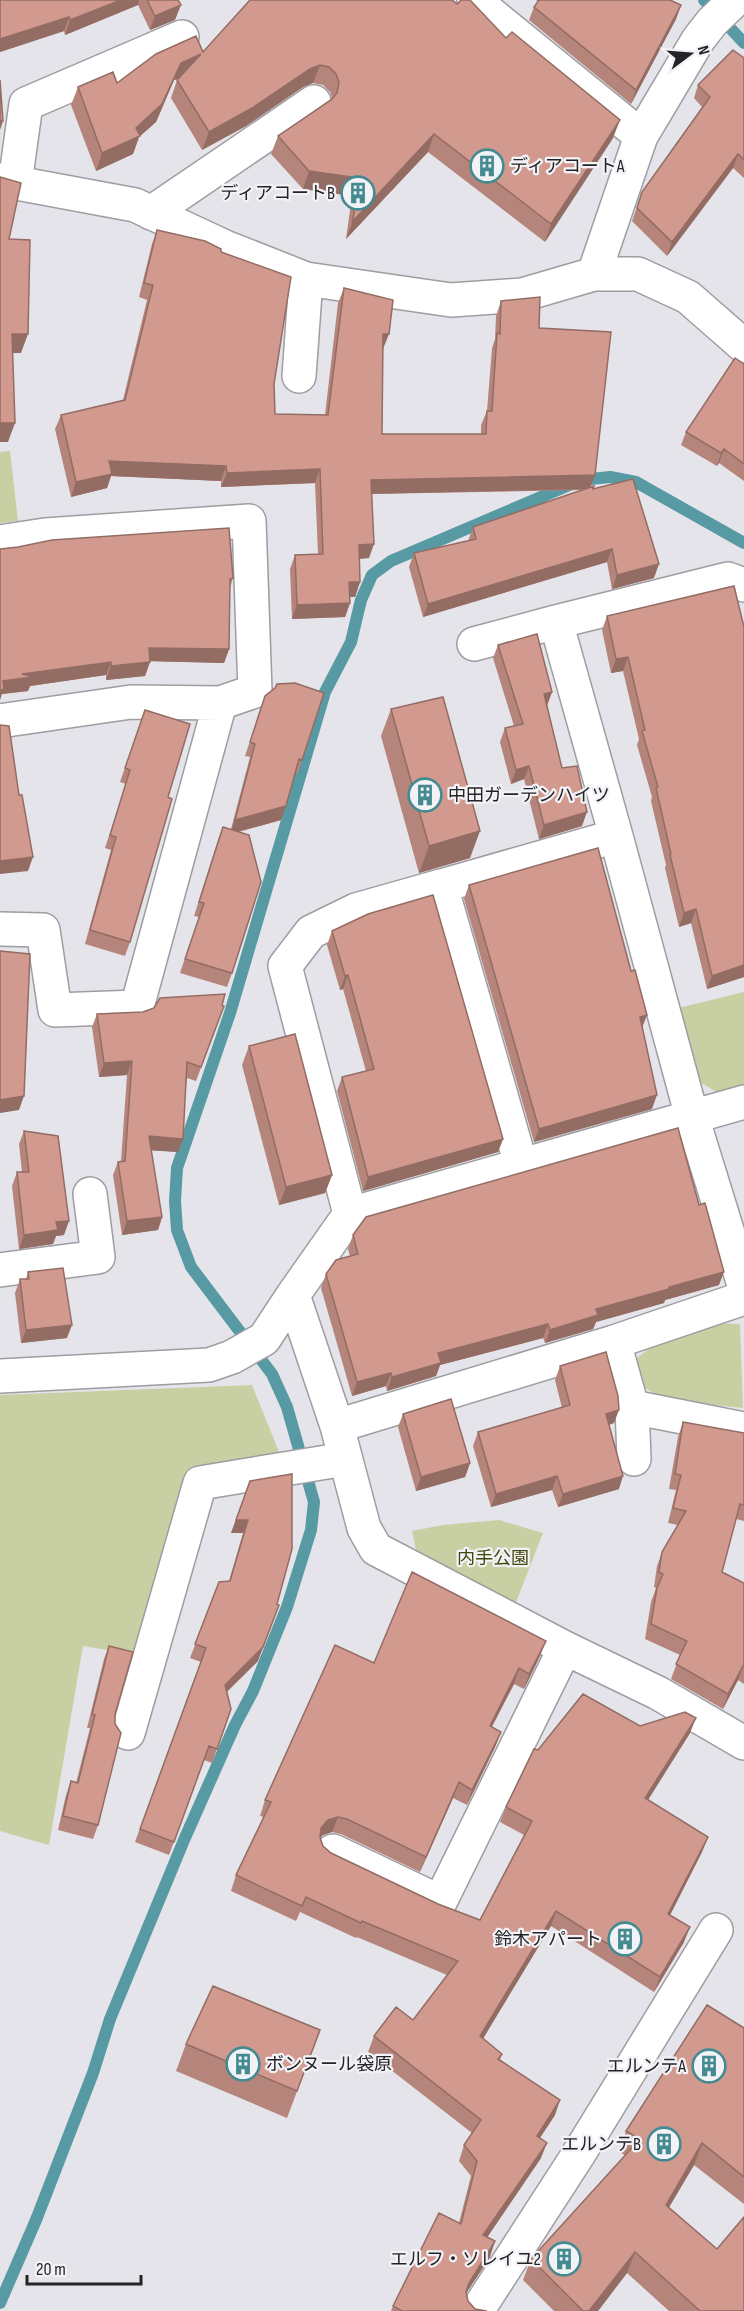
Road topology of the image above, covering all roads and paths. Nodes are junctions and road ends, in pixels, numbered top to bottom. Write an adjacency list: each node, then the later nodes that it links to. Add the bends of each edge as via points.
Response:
1 (474, 0): 5 (street)
2 (732, 6): 5 (street, via 698,40)
3 (182, 37): 6 (street, via 26,104)
4 (315, 102): 7 (street)
5 (641, 136): 8 (street)
6 (7, 182): 7 (street, via 135,205)
7 (151, 213): 9 (street)
8 (594, 274): 9 (street, via 522,295 451,300); 10 (street, via 638,273 688,297)
9 (306, 279): 11 (street)
10 (744, 346)
11 (299, 376)
12 (0, 543): 16 (street, via 45,535 249,521 255,691)
13 (744, 585): 14 (street, via 728,579)
14 (556, 622): 15 (street); 18 (street)
15 (474, 645)
16 (220, 703): 17 (street, via 131,702); 20 (street, via 137,1007 55,1010 43,930)
17 (0, 721)
18 (616, 836): 19 (street); 22 (street)
19 (441, 886): 23 (street); 25 (street, via 356,909 311,932 285,966)
20 (0, 929)
21 (744, 1102): 22 (street)
22 (692, 1117): 23 (street); 27 (street)
23 (521, 1165): 25 (street)
24 (90, 1194): 26 (street, via 98,1257)
25 (350, 1214): 28 (street)
26 (0, 1270)
27 (744, 1285)
28 (292, 1295): 31 (street, via 264,1339 209,1365); 33 (street)
29 (744, 1298): 30 (street)
30 (614, 1342): 32 (street); 33 (street)
31 (0, 1376)
32 (632, 1407): 34 (street); 35 (street)
33 (337, 1426): 36 (street)
34 (744, 1429)
35 (634, 1459)
36 (335, 1461): 37 (street, via 370,1539); 38 (street, via 200,1483)
37 (565, 1648): 39 (street, via 658,1693); 40 (street, via 440,1902)
38 (128, 1733)
39 (744, 1743)
40 (333, 1851)
41 (716, 1930): 42 (street)
42 (480, 2310)

